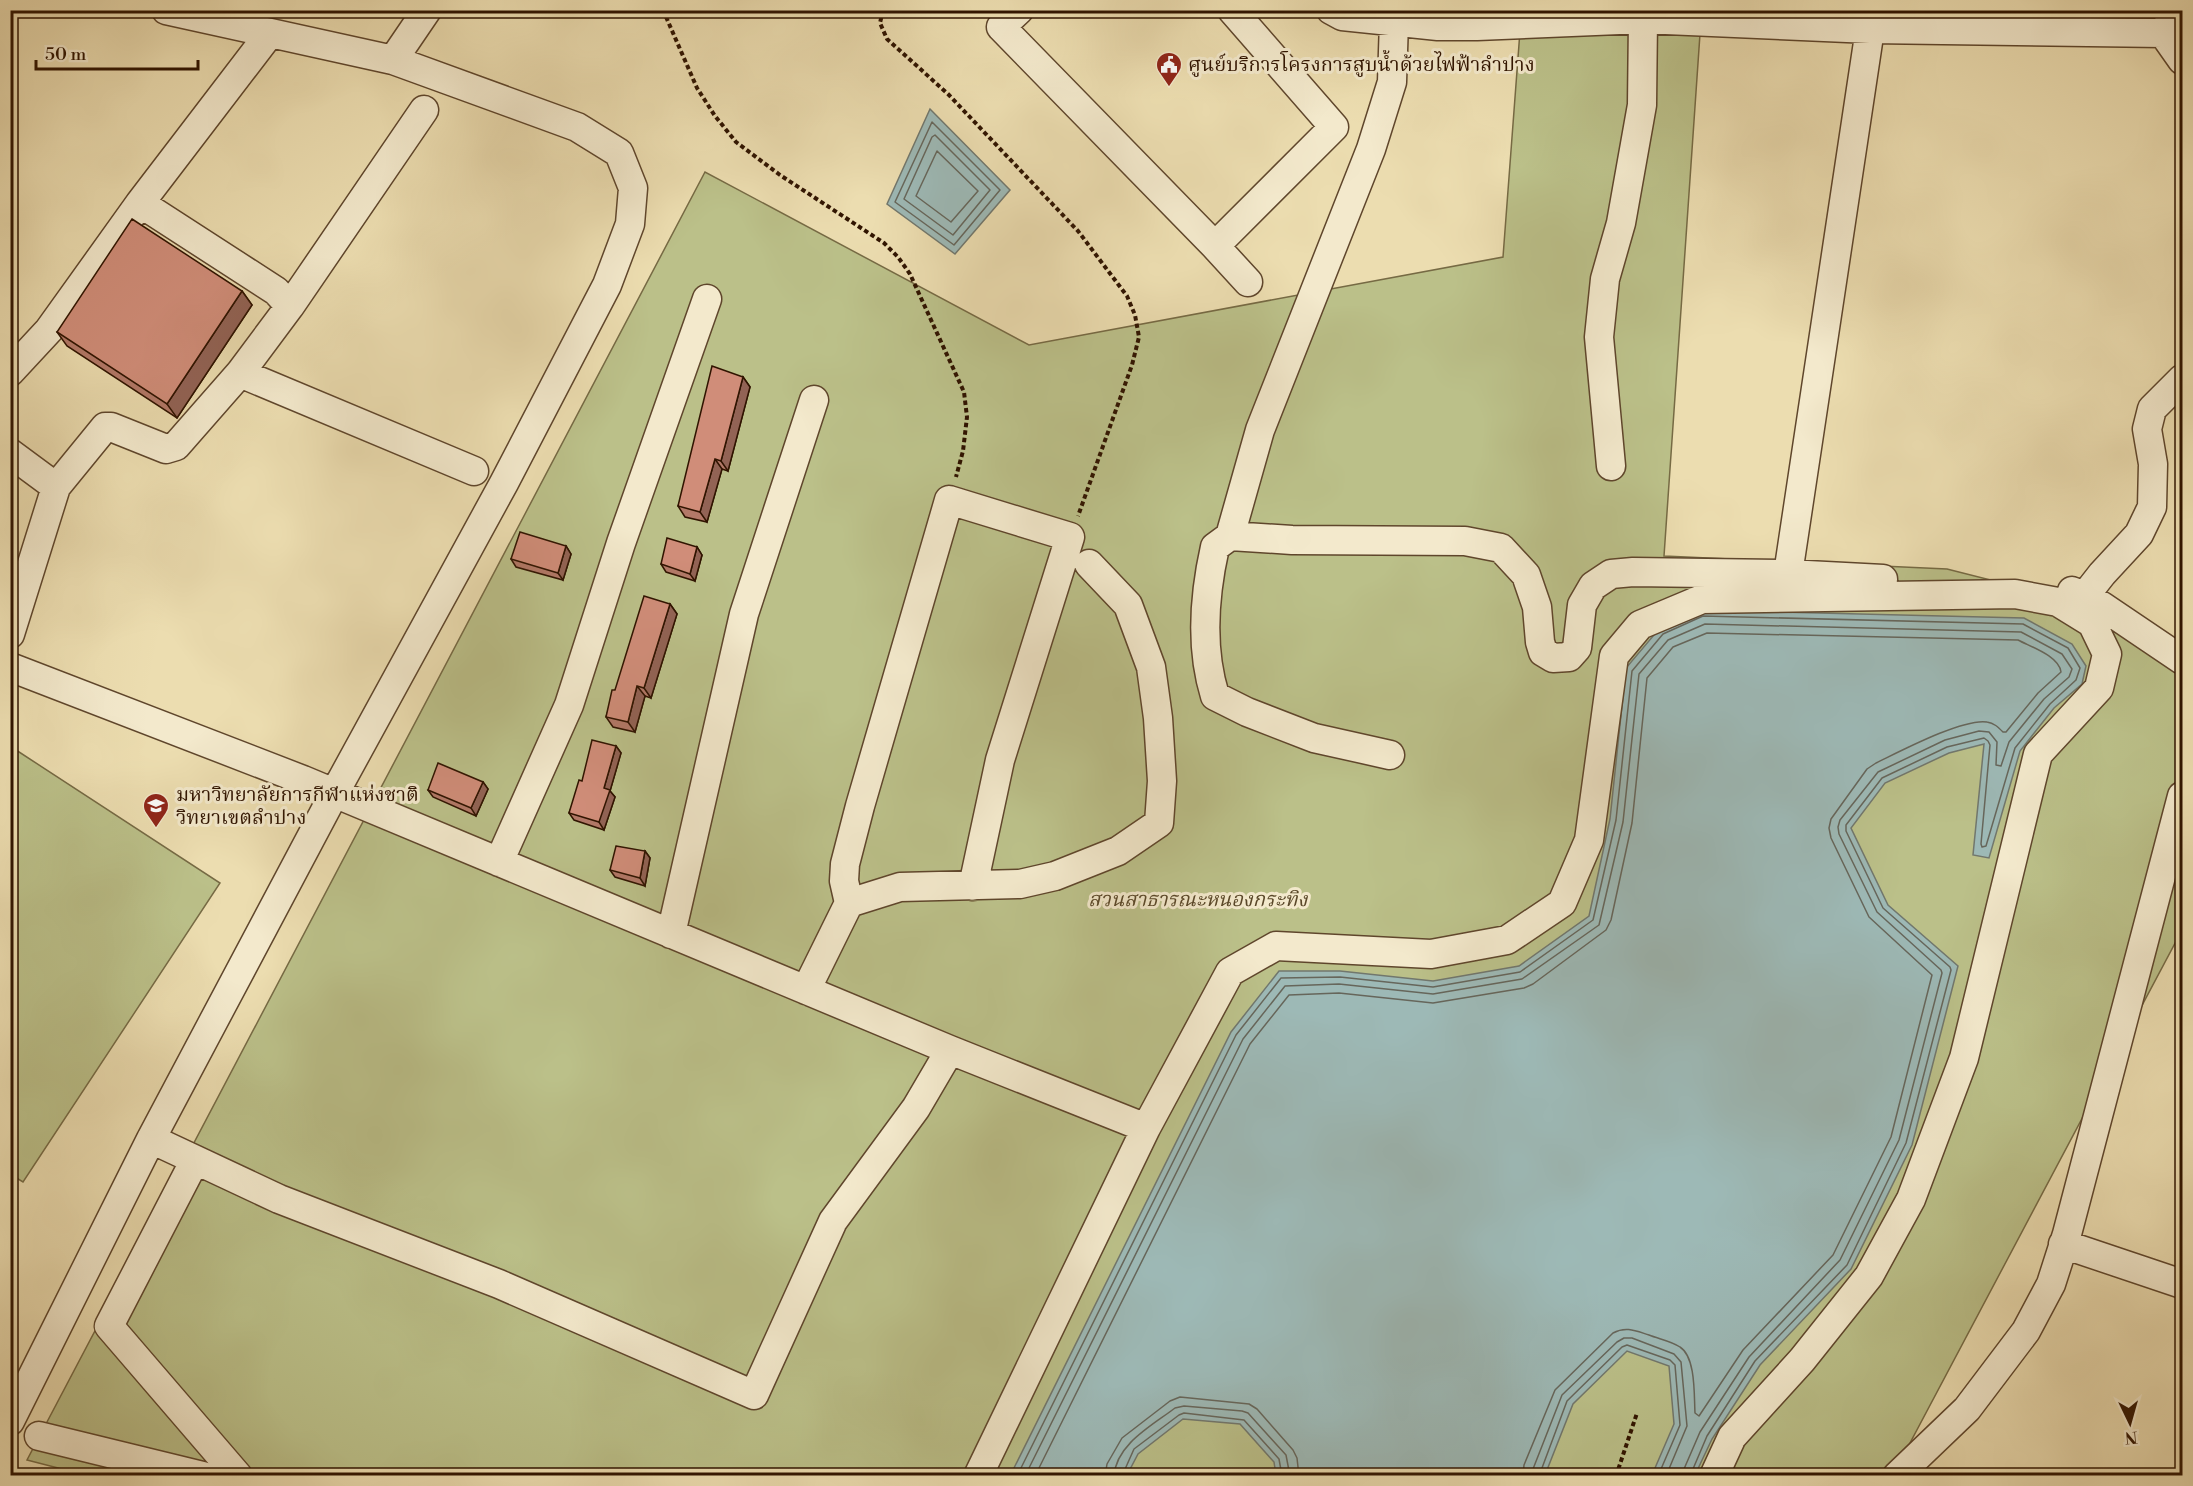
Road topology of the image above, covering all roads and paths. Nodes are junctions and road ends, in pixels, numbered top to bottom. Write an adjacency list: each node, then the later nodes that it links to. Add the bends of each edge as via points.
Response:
1 (166, 10): 14 (street)
2 (426, 10): 15 (street)
3 (663, 10): 31 (path, via 697,88 736,142 884,243 910,274 964,392 968,417)
4 (883, 10): 33 (path, via 880,23 888,39 948,94 1078,231 1126,296 1135,315 1139,337 1132,365)
5 (1019, 10): 19 (street, via 1001,27)
6 (1232, 10): 19 (street, via 1334,127)
7 (1331, 10): 11 (street, via 1342,16)
8 (1478, 19): 9 (street); 11 (street, via 1438,26)
9 (1643, 19): 13 (street); 28 (street, via 1642,105 1621,223 1605,279 1599,336)
10 (1913, 20): 12 (street); 13 (street)
11 (1394, 21): 32 (street, via 1392,82 1371,149 1260,430)
12 (2170, 22): 16 (street)
13 (1870, 29): 35 (street)
14 (270, 33): 15 (street); 18 (street)
15 (393, 60): 43 (street, via 576,127 619,153 633,188 630,224 607,285)
16 (2182, 60)
17 (424, 110): 22 (street)
18 (140, 203): 22 (street, via 276,291); 23 (street, via 49,330)
19 (1215, 246): 20 (street)
20 (1248, 282)
21 (707, 299): 45 (street, via 569,705)
22 (290, 306): 24 (street)
23 (10, 372)
24 (240, 373): 29 (street); 30 (street, via 176,446 166,449 105,427)
25 (2182, 379): 36 (street, via 2152,409 2147,429 2153,464 2152,507 2139,534)
26 (814, 400): 48 (street, via 744,614)
27 (10, 453): 30 (street)
28 (1611, 466)
29 (474, 471)
30 (56, 487): 38 (street)
31 (949, 500): 33 (street); 47 (street, via 845,864)
32 (1230, 536): 35 (street, via 1465,541 1501,548 1526,575 1537,607 1543,652 1553,658 1569,657 1577,648 1582,605 1593,586 1611,574); 42 (street, via 1215,547 1204,637 1208,675 1215,696 1314,738)
33 (1071, 537): 46 (street, via 1000,760)
34 (1089, 564): 46 (street, via 1128,605 1151,667 1162,781 1159,823 1118,851 1055,876 1020,884)
35 (1788, 574): 36 (street, via 2066,588)
36 (2084, 597): 37 (street)
37 (2134, 627): 39 (street); 40 (street)
38 (10, 634)
39 (2107, 654): 51 (street, via 2092,623 2058,602 2015,594 1702,599 1640,625 1614,656 1589,840 1562,903 1507,940 1431,954 1276,946 1230,972); 63 (street, via 2099,688 2038,754 1964,1058 1911,1199 1869,1276 1802,1360 1732,1437)
40 (2182, 660)
41 (10, 667): 43 (street)
42 (1390, 755)
43 (334, 794): 45 (street); 52 (street)
44 (2182, 796): 54 (street)
45 (499, 862): 48 (street)
46 (973, 886): 47 (street, via 900,887)
47 (849, 903): 49 (street)
48 (671, 934): 49 (street)
49 (806, 990): 50 (street)
50 (950, 1050): 51 (street); 53 (street, via 916,1108 833,1221 754,1395 499,1284 279,1198)
51 (1146, 1128): 61 (street)
52 (151, 1139): 53 (street); 57 (street)
53 (195, 1160): 60 (street, via 109,1326)
54 (2063, 1244): 55 (street); 64 (street, via 2051,1284 2026,1331 1967,1409)
55 (2182, 1284)
56 (1637, 1413): 62 (path)
57 (10, 1421)
58 (39, 1436): 59 (street)
59 (203, 1476)
60 (238, 1476)
61 (978, 1476)
62 (1616, 1476)
63 (1714, 1476)
64 (1897, 1476)

